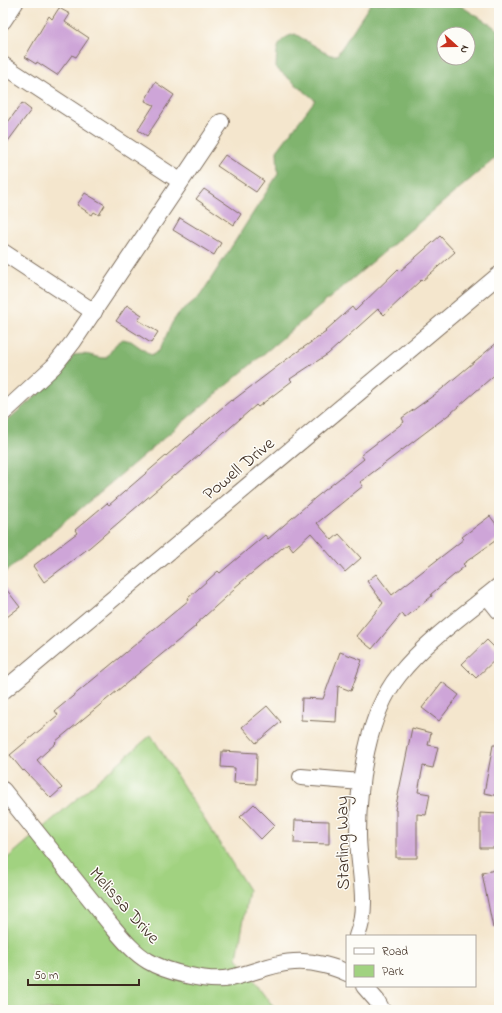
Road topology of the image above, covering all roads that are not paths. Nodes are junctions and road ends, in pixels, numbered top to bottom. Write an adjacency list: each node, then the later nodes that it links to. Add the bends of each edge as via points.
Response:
1 (15, 3): 2 (street)
2 (3, 22)
3 (3, 65): 5 (street)
4 (221, 122): 5 (street)
5 (180, 181): 8 (street)
6 (3, 252): 8 (street)
7 (499, 275): 12 (street, Powell Drive)
8 (94, 312): 9 (street, via 54,366)
9 (3, 413)
10 (493, 591): 11 (street); 14 (street, Starling Way, via 425,647 399,674 383,698 373,728)
11 (499, 611)
12 (3, 691)
13 (301, 777): 14 (street)
14 (361, 782): 16 (street, Starling Way, via 358,834 363,888 362,914)
15 (3, 790): 17 (street, Melissa Drive, via 111,925 129,946 148,961 201,978 229,978 284,962 309,961)
16 (357, 935)
17 (345, 967)
18 (365, 987): 19 (street)
19 (382, 1010)

